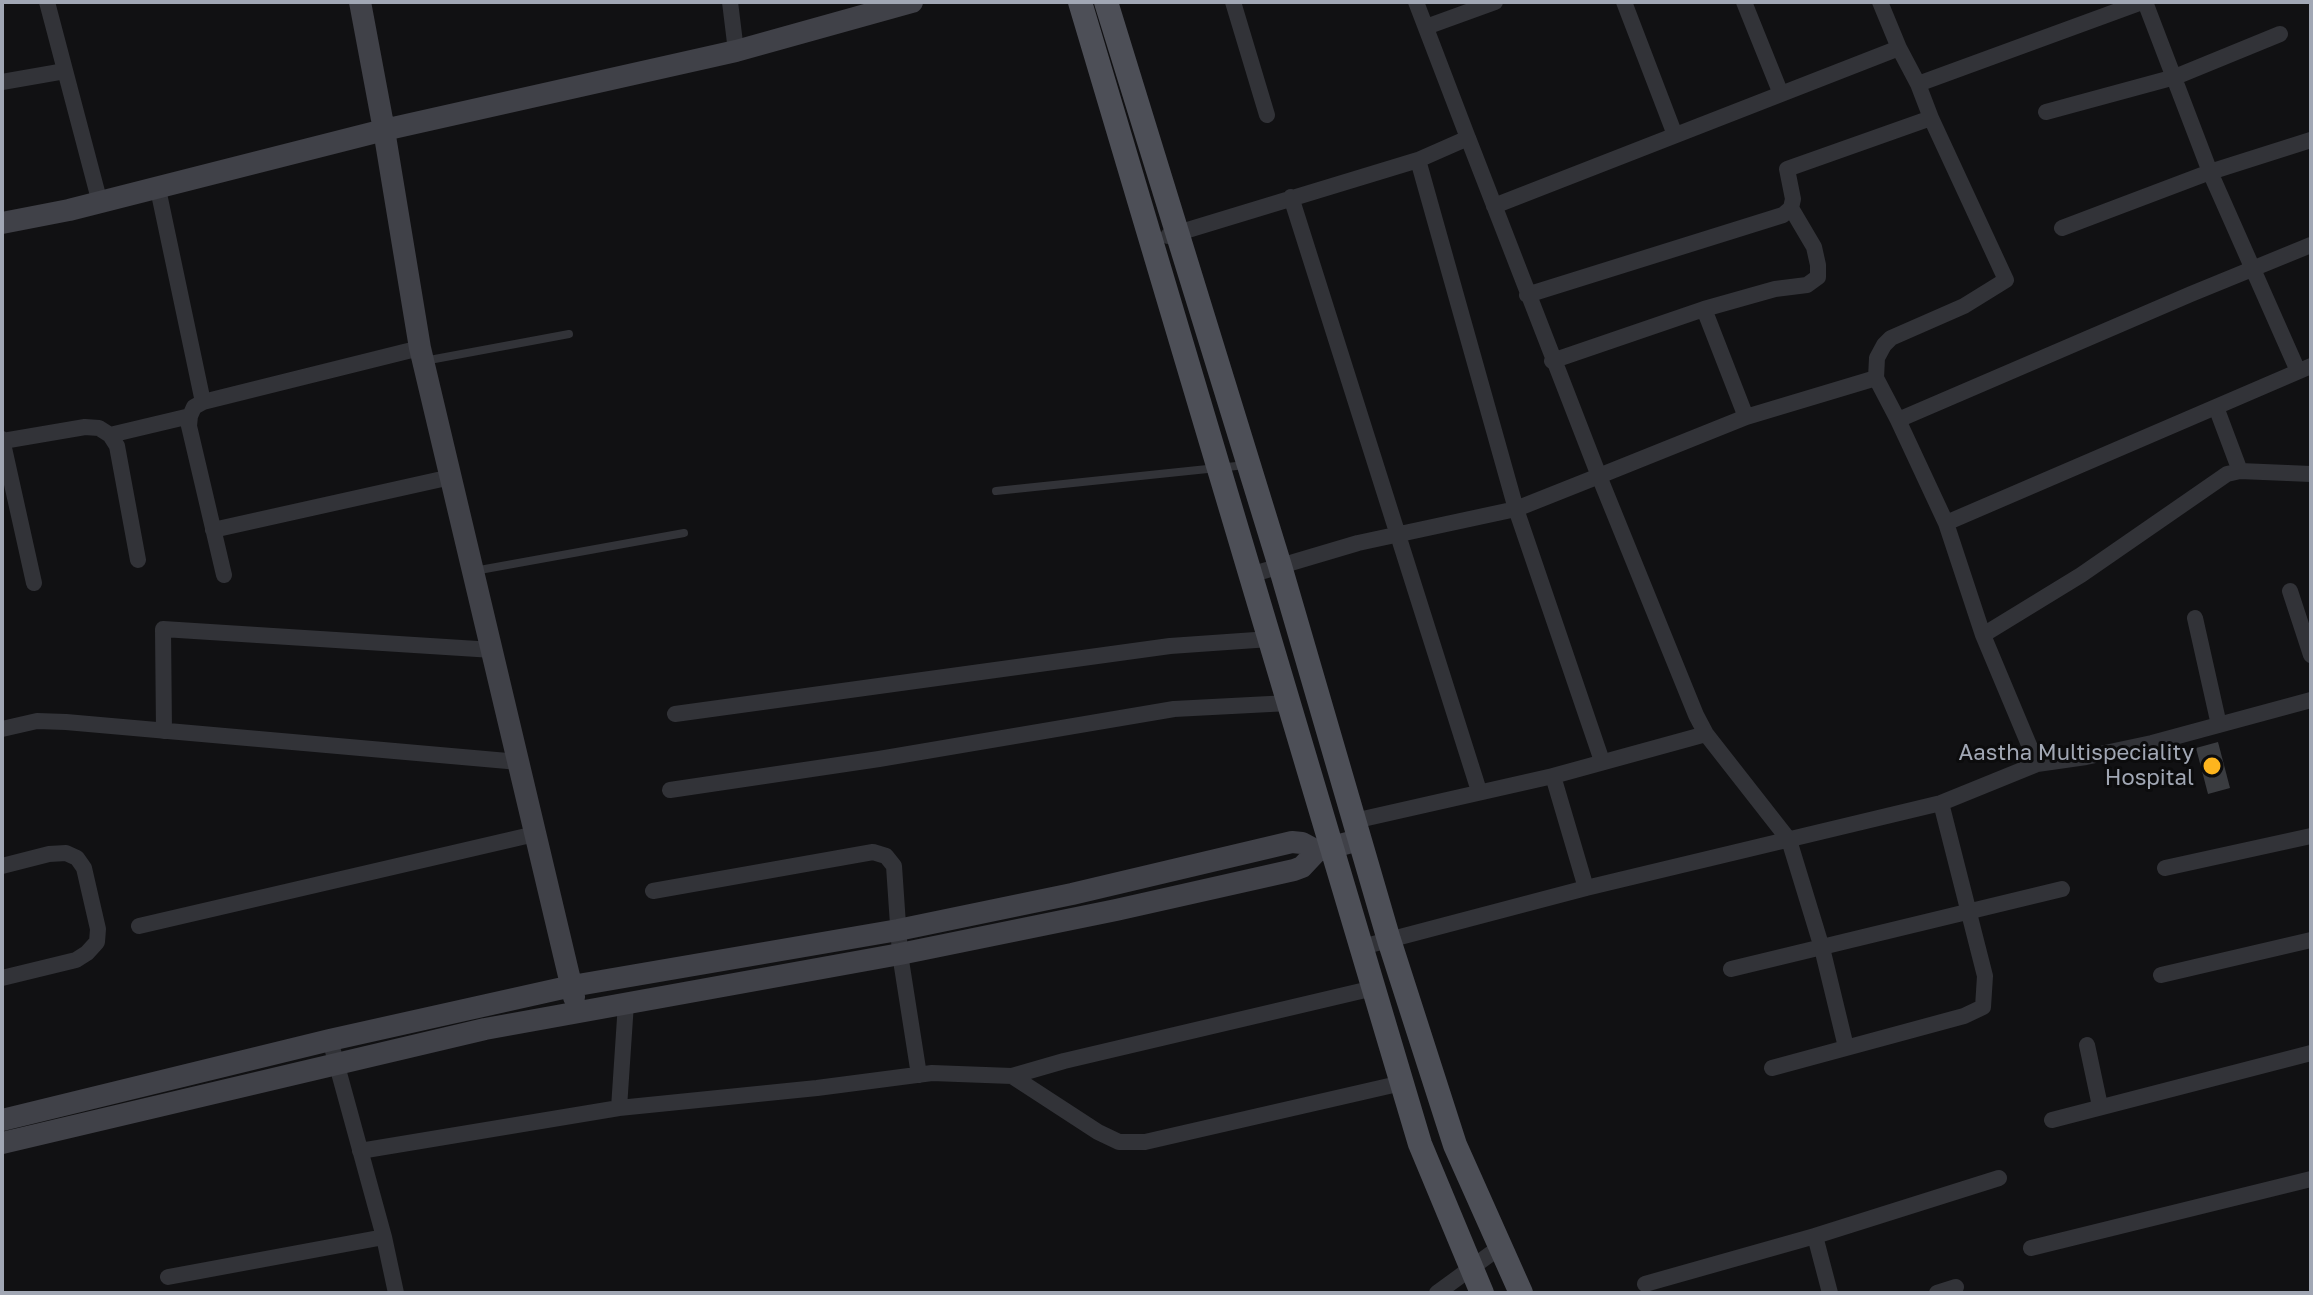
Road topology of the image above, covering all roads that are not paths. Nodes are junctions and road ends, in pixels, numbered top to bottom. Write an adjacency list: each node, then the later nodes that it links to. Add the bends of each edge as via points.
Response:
1 (47, 2): 18 (street)
2 (360, 2): 26 (street)
3 (730, 2): 17 (street)
4 (912, 2): 17 (street)
5 (1080, 2): 40 (main road)
6 (1106, 2): 39 (main road)
7 (1233, 2): 24 (street)
8 (1416, 2): 14 (street)
9 (1495, 2): 14 (street)
10 (1624, 2): 27 (street)
11 (1744, 2): 22 (street)
12 (1880, 2): 16 (street)
13 (2143, 2): 19 (street); 21 (street)
14 (1426, 27): 28 (street)
15 (2280, 34): 19 (street)
16 (1899, 48): 21 (street); 22 (street)
17 (736, 51): 26 (street)
18 (65, 71): 20 (street); 34 (street)
19 (2175, 77): 23 (street); 31 (street)
20 (2, 82)
21 (1918, 84): 25 (street)
22 (1781, 94): 27 (street)
23 (2046, 112)
24 (1267, 115)
25 (1931, 118): 36 (street, via 1787,169); 49 (street, via 2006,280 1964,306 1891,338 1877,358)
26 (384, 130): 32 (street); 46 (street)
27 (1675, 135): 35 (street)
28 (1468, 138): 30 (street); 35 (street)
29 (2311, 140): 31 (street)
30 (1418, 160): 33 (street); 64 (street)
31 (2210, 172): 38 (street); 42 (street)
32 (158, 189): 34 (street); 50 (street)
33 (1291, 197): 39 (street); 68 (street)
34 (100, 203): 37 (street)
35 (1494, 206): 43 (street)
36 (1791, 208): 43 (street, via 1783,215); 44 (street, via 1814,247 1818,277 1807,285)
37 (2, 223)
38 (2062, 228)
39 (1176, 233): 40 (street); 57 (main road)
40 (1151, 241): 58 (main road)
41 (2311, 245): 42 (street)
42 (2254, 269): 48 (street); 54 (street)
43 (1527, 295): 47 (street)
44 (1704, 309): 47 (street); 53 (street)
45 (569, 334): 46 (lane)
46 (422, 354): 50 (street); 62 (street)
47 (1552, 361): 61 (street)
48 (2304, 369): 51 (street)
49 (1876, 378): 53 (street); 54 (street)
50 (203, 402): 52 (street)
51 (2216, 407): 59 (street); 65 (street)
52 (190, 416): 55 (street); 66 (street)
53 (1746, 417): 61 (street)
54 (1898, 420): 65 (street)
55 (110, 435): 56 (street, via 85,427); 69 (street, via 117,446)
56 (2, 440): 74 (street)
57 (1248, 464): 58 (lane); 70 (main road)
58 (1219, 470): 63 (lane); 73 (main road)
59 (2240, 471): 60 (street); 77 (street, via 2213,482 2081,575)
60 (2311, 474)
61 (1599, 476): 64 (street); 87 (street)
62 (451, 477): 66 (street); 71 (street)
63 (996, 491)
64 (1516, 509): 68 (street); 88 (street)
65 (1946, 523): 77 (street)
66 (213, 530): 72 (street)
67 (684, 533): 71 (lane)
68 (1397, 535): 70 (street); 93 (street)
69 (138, 560)
70 (1280, 566): 73 (street); 95 (main road)
71 (474, 571): 79 (street)
72 (224, 575)
73 (1250, 575): 78 (main road)
74 (34, 583)
75 (2290, 591): 80 (street)
76 (2195, 618): 84 (street)
77 (1983, 635): 90 (street)
78 (1270, 639): 82 (main road); 83 (street, via 1170,646)
79 (493, 650): 86 (street, via 163,629); 89 (street)
80 (2311, 655)
81 (2311, 700): 84 (street)
82 (1289, 703): 92 (street, via 1174,709); 99 (main road)
83 (675, 714)
84 (2219, 725): 90 (street)
85 (2, 729): 86 (street, via 37,721)
86 (164, 731): 89 (street)
87 (1706, 734): 88 (street); 98 (street)
88 (1602, 761): 91 (street)
89 (519, 762): 96 (street)
90 (2037, 764): 94 (street)
91 (1553, 776): 93 (street); 102 (street)
92 (670, 790)
93 (1479, 791): 95 (street)
94 (1941, 803): 98 (street); 105 (street)
95 (1356, 831): 99 (street); 108 (main road)
96 (535, 834): 106 (street); 116 (street)
97 (2311, 836): 101 (street)
98 (1789, 840): 102 (street); 111 (street)
99 (1325, 849): 107 (street, via 1292,842); 110 (main road); 112 (street, via 1294,870)
100 (2, 866): 115 (street, via 49,854 77,858 98,929 97,942 76,960)
101 (2165, 868)
102 (1586, 888): 108 (street)
103 (2062, 889): 105 (street)
104 (653, 891): 107 (street, via 873,852 894,866)
105 (1967, 913): 111 (street); 122 (street, via 1985,976 1983,1007)
106 (139, 926)
107 (898, 930): 112 (street); 116 (street)
108 (1389, 940): 110 (street); 139 (main road, via 1455,1145)
109 (2311, 940): 114 (street)
110 (1362, 947): 117 (main road)
111 (1822, 948): 113 (street); 122 (street)
112 (900, 954): 118 (street); 126 (street)
113 (1731, 969)
114 (2161, 975)
115 (2, 978)
116 (572, 986): 119 (street); 120 (street)
117 (1374, 988): 127 (street); 128 (main road)
118 (626, 1003): 119 (street); 130 (street)
119 (578, 1012): 124 (street)
120 (330, 1040): 124 (street); 131 (street)
121 (2087, 1045): 129 (street)
122 (1846, 1047): 125 (street)
123 (2311, 1053): 129 (street)
124 (337, 1063): 133 (street); 134 (street)
125 (1772, 1068)
126 (919, 1075): 127 (street); 130 (street)
127 (1012, 1076): 128 (street, via 1119,1142 1145,1142)
128 (1402, 1083): 141 (main road, via 1420,1144)
129 (2100, 1106): 132 (street)
130 (619, 1108): 134 (street)
131 (2, 1120)
132 (2052, 1120)
133 (2, 1143)
134 (360, 1151): 138 (street)
135 (1999, 1178): 137 (street)
136 (2311, 1179): 140 (street)
137 (1815, 1236): 143 (street); 149 (street)
138 (384, 1237): 142 (street); 146 (street)
139 (1500, 1247): 141 (street); 148 (main road)
140 (2031, 1248)
141 (1472, 1267): 145 (main road); 147 (street)
142 (168, 1277)
143 (1645, 1284)
144 (1956, 1287): 150 (street)
145 (1482, 1292)
146 (396, 1293)
147 (1437, 1293)
148 (1521, 1293)
149 (1830, 1293)
150 (1937, 1293)

